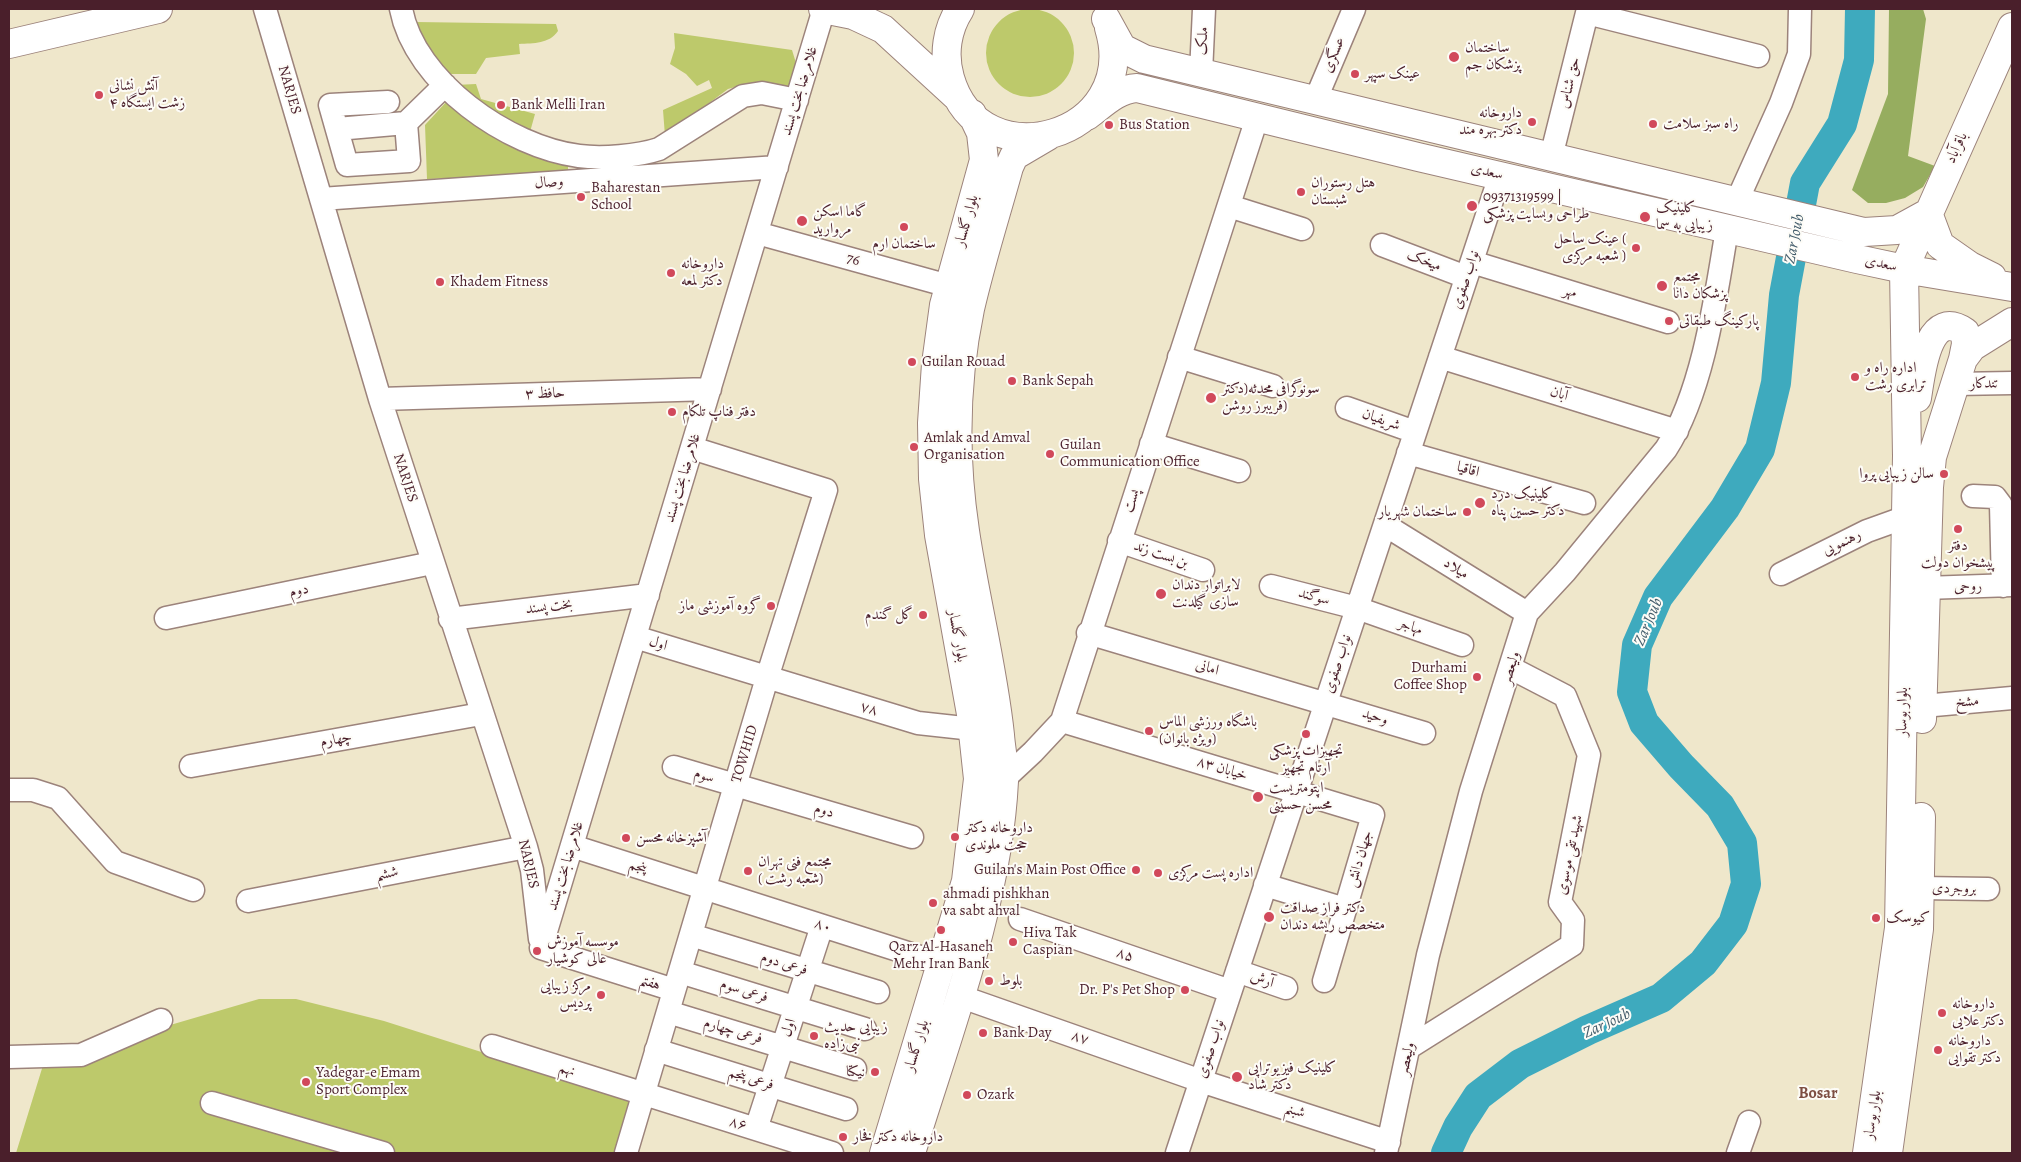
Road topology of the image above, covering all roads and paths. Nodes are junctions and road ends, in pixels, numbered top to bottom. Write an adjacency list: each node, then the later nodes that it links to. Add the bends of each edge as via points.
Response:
1 (158, 9): 12 (main road)
2 (265, 9): 28 (street, NARJES)
3 (401, 9): 15 (street, via 408,33)
4 (824, 9): 16 (street, غلامرضا بخت پسند); 19 (main road, via 853,15 883,29)
5 (960, 9): 19 (main road, بلوار گلسار, via 950,28 946,51 949,75)
6 (1204, 9): 14 (street, ملک)
7 (1354, 9): 17 (street, عسگری)
8 (1800, 9): 29 (street, via 1799,54)
9 (1588, 11): 13 (street); 25 (street, حق شناس)
10 (1103, 14): 14 (main road, سعدی, via 1122,48 1128,52); 20 (main road, via 1112,41 1112,68 1104,94)
11 (2012, 27): 31 (main road, باقرآباد)
12 (9, 44)
13 (1758, 56)
14 (1201, 73): 17 (main road, سعدی)
15 (445, 84): 16 (street, via 466,104 504,130 541,146 581,157 644,154 659,149 743,96 762,93); 22 (street)
16 (797, 100): 26 (street, غلامرضا بخت پسند)
17 (1315, 100): 25 (main road, سعدی)
18 (388, 102): 23 (street, via 330,105)
19 (966, 108): 24 (main road, via 989,127 1010,135); 40 (main road, بلوار گلسار, via 981,133 984,160)
20 (1087, 116): 21 (main road, سعدی, via 1118,93 1137,88); 24 (main road, سعدی)
21 (1257, 118): 27 (main road, سعدی); 30 (street, پست)
22 (406, 123): 23 (street); 23 (street, via 409,161 347,165)
23 (337, 129)
24 (1048, 136): 88 (main road, بلوار گلسار, via 1014,156 1009,168 970,310 958,424 959,478 965,531 997,710)
25 (1552, 157): 29 (main road, سعدی)
26 (777, 167): 28 (street, وصال); 35 (street, غلامرضا بخت پسند)
27 (1500, 176): 33 (main road, سعدی); 39 (street, نواب صفوی)
28 (321, 199): 50 (street, NARJES)
29 (1744, 203): 34 (main road, سعدی)
30 (1229, 206): 32 (street); 44 (street, پست)
31 (1928, 213): 34 (main road, سعدی, via 1897,230); 38 (main road, باقرآباد); 41 (main road, via 1940,245 1970,266)
32 (1302, 229)
33 (1737, 231): 37 (main road, سعدی); 52 (street, ولیعصر, via 1716,290 1695,380)
34 (1864, 232): 37 (main road)
35 (757, 233): 40 (street, 76); 49 (street, غلامرضا بخت پسند)
36 (1382, 245): 39 (street, میخک)
37 (1858, 259): 38 (main road, سعدی)
38 (1904, 269): 41 (main road, سعدی); 56 (main road, بلوار بوسار)
39 (1469, 270): 42 (street, مهر); 45 (street, نواب صفوی)
40 (949, 286): 84 (main road, بلوار گلسار, via 936,364 933,479 939,535)
41 (2012, 286)
42 (1668, 322)
43 (2012, 322): 46 (main road, بلوار بوسار, via 1972,347)
44 (1180, 357): 48 (street); 54 (street, پست)
45 (1440, 357): 52 (street, آبان); 53 (street, نواب صفوی)
46 (1959, 372): 47 (street, تندکار); 56 (main road, via 1966,344 1965,332 1954,325 1942,326 1931,337); 68 (main road, بلوار بوسار, via 1932,457)
47 (2012, 383)
48 (1273, 386)
49 (710, 389): 50 (street, حافظ ۳); 55 (street, غلامرضا بخت پسند)
50 (380, 399): 63 (street, NARJES)
51 (1347, 408): 53 (street, شریفیان)
52 (1677, 431): 71 (street, ولیعصر, via 1666,449 1565,572)
53 (1412, 442): 59 (street, اقاقیا); 61 (street, نواب صفوی)
54 (1151, 444): 57 (street); 62 (street, پست)
55 (692, 448): 69 (street, غلامرضا بخت پسند); 78 (street, TOWHID, via 826,490)
56 (1907, 456): 60 (main road, بلوار بوسار)
57 (1239, 471)
58 (1973, 496): 67 (street, via 1994,497 2001,505)
59 (1584, 503)
60 (1906, 517): 65 (street, رهنمویی, via 1867,531); 141 (main road, بلوار بوسار, via 1899,928)
61 (1385, 524): 70 (street, نواب صفوی); 71 (street, میلاد)
62 (1119, 541): 64 (street, بن بست زند); 74 (street, پست)
63 (432, 563): 72 (street, دوم); 73 (street, NARJES)
64 (1203, 570)
65 (1781, 574)
66 (1271, 586): 70 (street, سوگند)
67 (2008, 586): 68 (street, روحی)
68 (1924, 588): 81 (main road, بلوار بوسار)
69 (648, 595): 73 (street, بخت پسند); 75 (street, غلامرضا بخت پسند)
70 (1357, 608): 76 (street, مهاجر); 80 (street, نواب صفوی)
71 (1527, 613): 77 (street, ولیعصر)
72 (166, 618)
73 (450, 619): 82 (street, NARJES)
74 (1088, 634): 80 (street, امانی); 83 (street, پست)
75 (635, 636): 78 (street, اول); 93 (street, غلامرضا بخت پسند)
76 (1462, 645)
77 (1511, 668): 122 (street, ولیعصر, via 1471,791 1428,955); 122 (street, شهید تقی موسوی, via 1566,696 1589,755 1560,902 1574,920 1572,945)
78 (767, 678): 84 (street, ۷۸, via 918,723); 89 (street, TOWHID)
79 (2012, 698): 81 (street, مشخ)
80 (1326, 702): 85 (street, وحید); 91 (street, نواب صفوی)
81 (1923, 706): 99 (main road, بلوار بوسار)
82 (481, 714): 86 (street, چهارم); 94 (street, NARJES)
83 (1062, 720): 88 (street, پست); 91 (street, خیابان ۸۳)
84 (973, 728): 108 (main road, بلوار گلسار, via 978,779 966,881)
85 (1424, 732)
86 (191, 766)
87 (674, 767): 89 (street, سوم)
88 (1004, 779): 115 (main road, بلوار گلسار, via 986,900)
89 (735, 786): 92 (street, دوم); 98 (street, TOWHID)
90 (9, 790): 101 (street, via 33,790 58,798 115,862)
91 (1296, 791): 97 (street, نواب صفوی); 103 (street, جهان دانش, via 1373,815)
92 (912, 837)
93 (572, 846): 96 (street, غلامرضا بخت پسند); 98 (street, پنجم)
94 (526, 847): 95 (street, NARJES); 102 (street, ششم)
95 (532, 870): 96 (street, via 546,881); 107 (street, NARJES)
96 (562, 877): 107 (street, غلامرضا بخت پسند)
97 (1265, 885): 103 (street); 111 (street, نواب صفوی)
98 (705, 888): 105 (street, ۸۰); 106 (street, TOWHID)
99 (1920, 888): 100 (street, بروجردی); 142 (main road, بلوار بوسار, via 1916,958)
100 (1988, 889)
101 (193, 890)
102 (248, 901)
103 (1345, 909): 112 (street, جهان دانش)
104 (1020, 919): 111 (street, ۸۵)
105 (822, 926): 108 (street, ۸۰); 109 (street, اول)
106 (690, 935): 109 (street, فرعی دوم); 110 (street, TOWHID)
107 (541, 948): 110 (street, هفتم)
108 (942, 964): 137 (main road, بلوار گلسار)
109 (807, 972): 114 (street, فرعی دوم); 116 (street, اول)
110 (677, 981): 116 (street, فرعی سوم); 117 (street, TOWHID)
111 (1234, 981): 113 (street, آرش); 126 (street, نواب صفوی)
112 (1324, 981)
113 (1286, 988)
114 (878, 992)
115 (960, 996): 126 (street, ۸۷); 138 (main road, بلوار گلسار)
116 (796, 1007): 119 (street, فرعی سوم); 121 (street, اول)
117 (668, 1012): 121 (street, فرعی چهارم); 123 (street, TOWHID)
118 (162, 1020): 124 (street, via 81,1055)
119 (865, 1029)
120 (492, 1046): 128 (street, نهم)
121 (783, 1046): 125 (street, فرعی چهارم); 127 (street, اول)
122 (1410, 1047): 133 (street, ولیعصر)
123 (656, 1050): 127 (street, فرعی پنجم); 128 (street, TOWHID)
124 (9, 1057)
125 (855, 1069)
126 (1201, 1081): 133 (street, شبنم); 139 (street, نواب صفوی)
127 (770, 1085): 130 (street, فرعی پنجم); 132 (street, اول)
128 (643, 1094): 132 (street, ۸۶); 135 (street, TOWHID)
129 (212, 1103): 134 (street)
130 (846, 1108)
131 (1749, 1122): 140 (street)
132 (756, 1129): 136 (street, ۸۶)
133 (1388, 1147)
134 (383, 1153)
135 (626, 1153)
136 (832, 1153)
137 (884, 1153)
138 (911, 1153)
139 (1177, 1153)
140 (1738, 1153)
141 (1867, 1153)
142 (1888, 1153)

